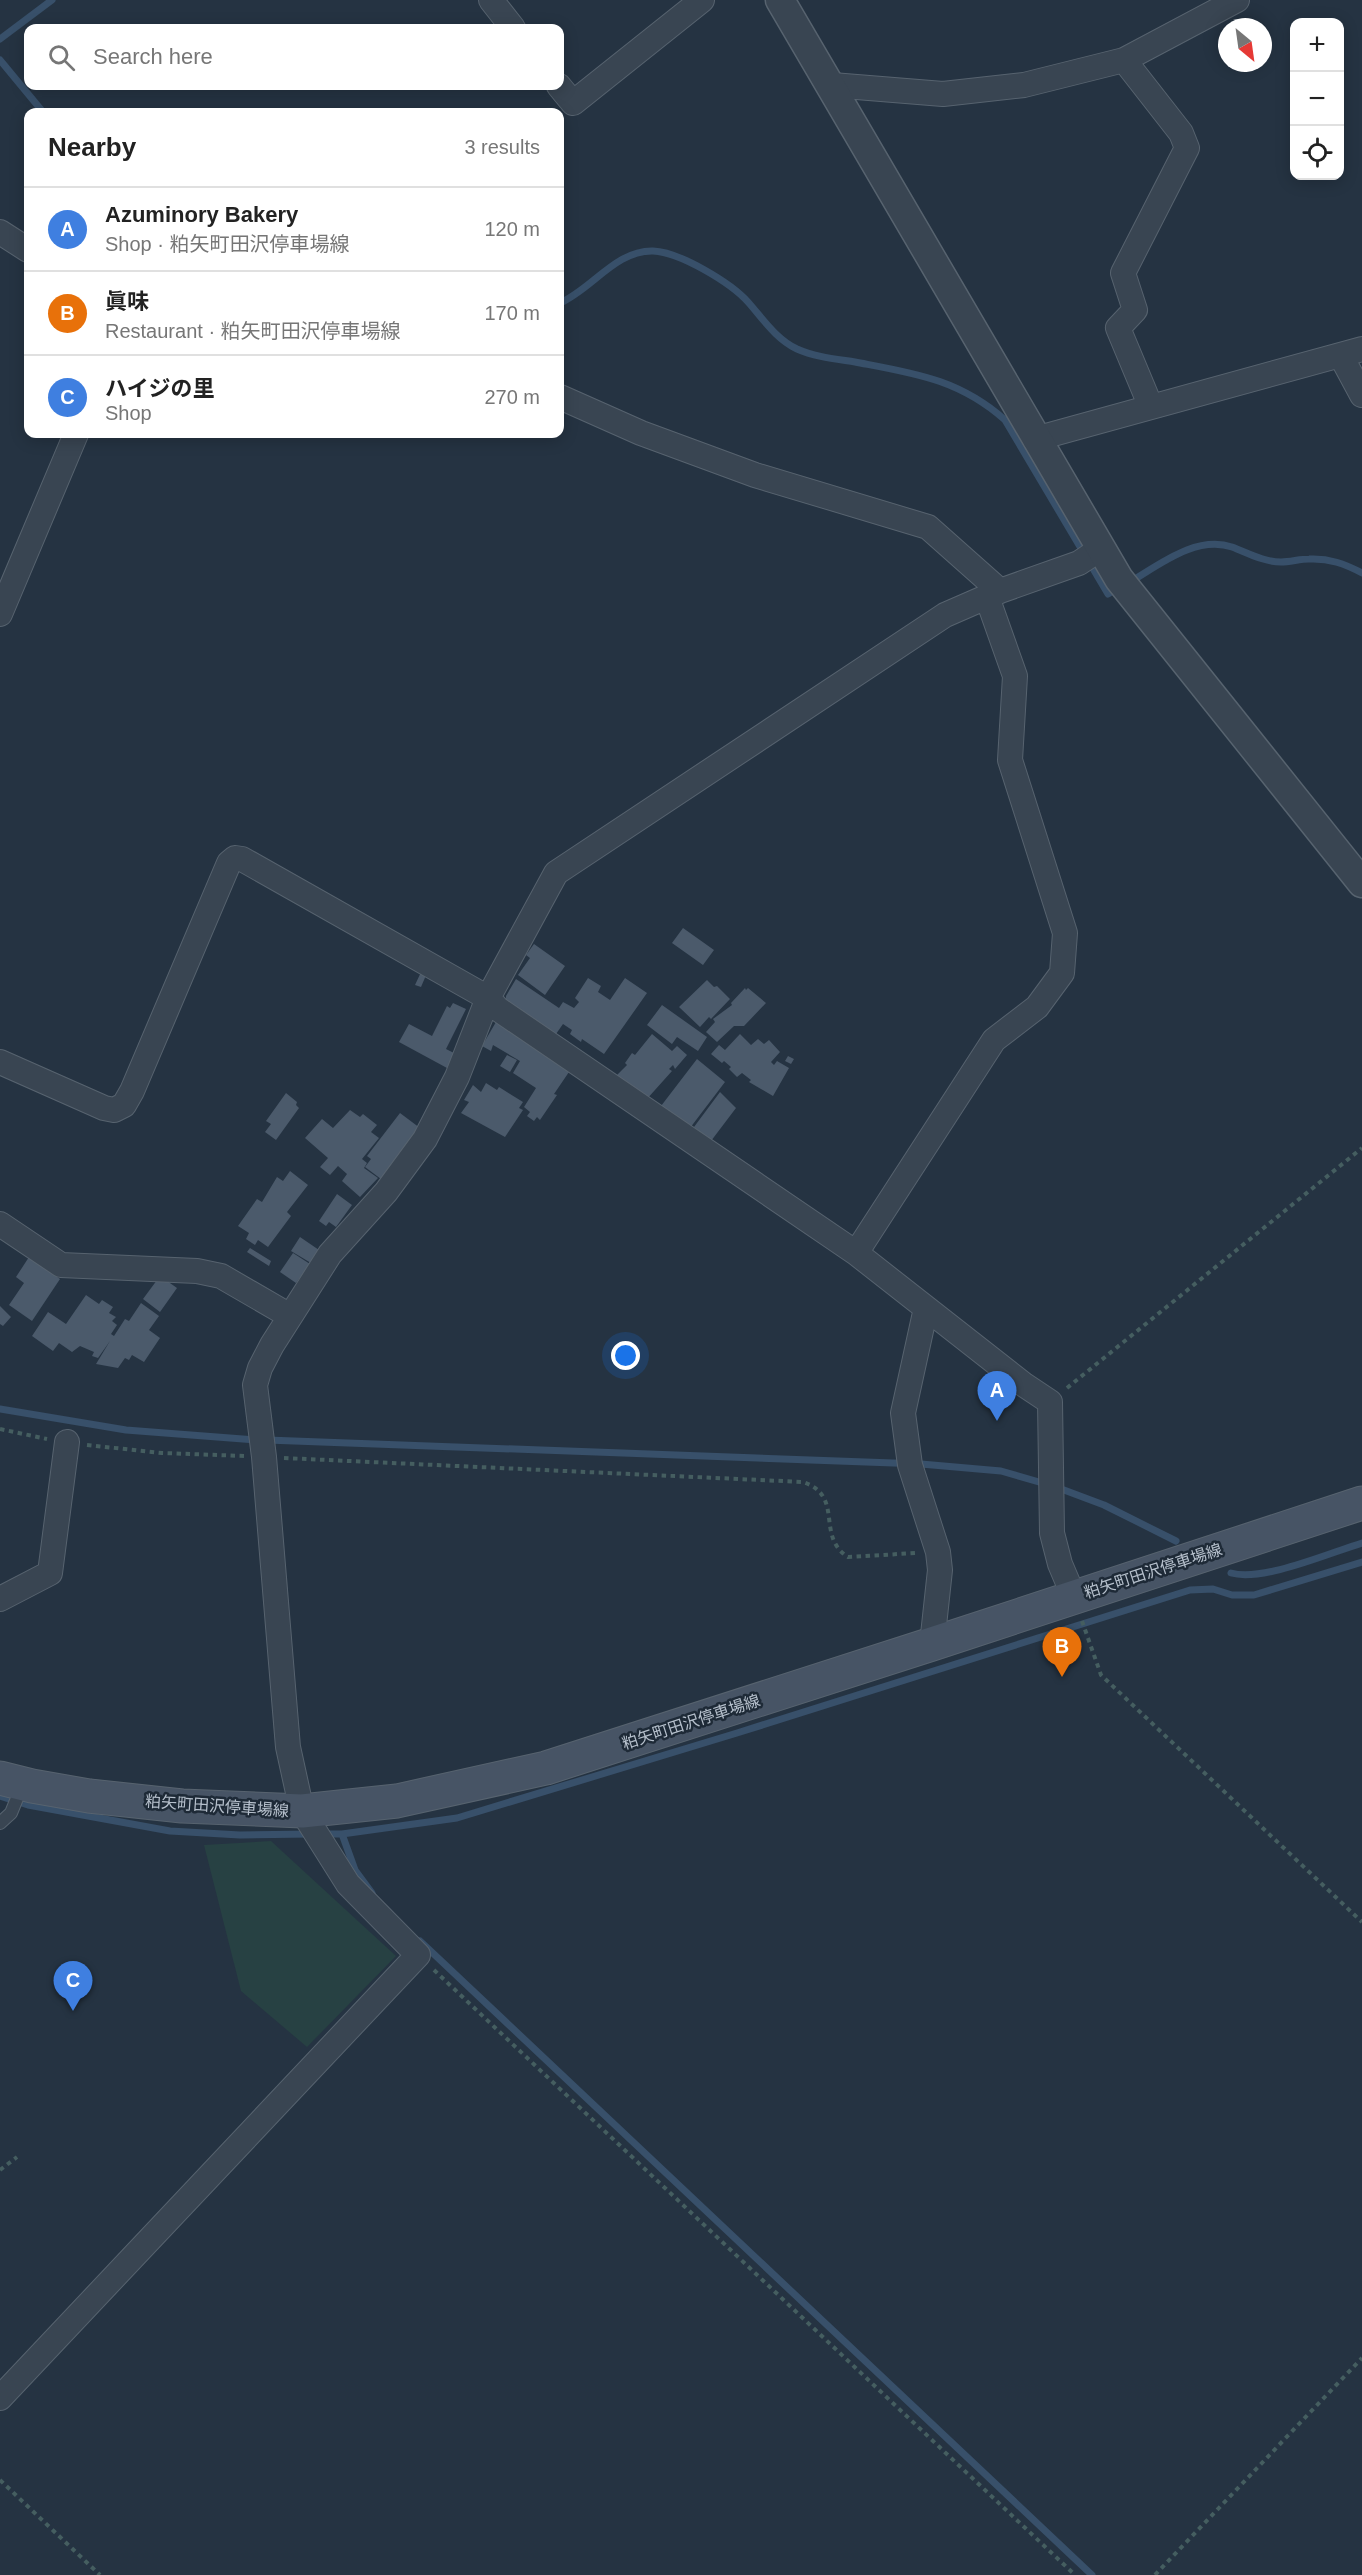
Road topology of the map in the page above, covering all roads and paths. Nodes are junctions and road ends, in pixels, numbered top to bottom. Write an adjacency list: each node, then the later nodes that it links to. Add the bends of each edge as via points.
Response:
1 (491, 0): 5 (street)
2 (702, 0): 8 (street, via 573,103)
3 (780, 0): 7 (street)
4 (1237, 0): 6 (street)
5 (510, 24)
6 (1124, 60): 7 (street, via 1024,85 943,94); 14 (street, via 1181,133 1187,148 1124,273 1135,310 1118,328)
7 (832, 85): 16 (street)
8 (562, 90)
9 (0, 232): 10 (street)
10 (24, 247)
11 (1352, 352): 12 (street); 14 (street)
12 (1362, 395)
13 (564, 399): 18 (street, via 641,433 755,475 928,527)
14 (1151, 407): 16 (street)
15 (74, 438): 19 (street)
16 (1035, 439): 17 (street)
17 (1090, 556): 18 (street); 20 (street, via 1126,589)
18 (993, 594): 21 (street, via 945,615 556,873); 25 (street, via 1015,676 1010,760 1065,933 1062,973 1037,1007 994,1040)
19 (0, 614)
20 (1362, 883)
21 (489, 998): 22 (street, via 235,858 229,863 124,1105 114,1110 104,1108); 25 (street, via 498,1009); 27 (street, via 458,1077 425,1139 386,1192 330,1254)
22 (0, 1062)
23 (1362, 1148): 28 (path)
24 (0, 1224): 27 (street, via 61,1265 196,1271 221,1276)
25 (856, 1253): 26 (street)
26 (926, 1308): 28 (street); 33 (street, via 903,1413 915,1479)
27 (290, 1316): 31 (street, via 260,1368 255,1385)
28 (1050, 1402): 34 (street, via 1056,1551)
29 (0, 1429): 30 (path)
30 (67, 1442): 31 (path, via 162,1453); 35 (street, via 50,1573)
31 (264, 1457): 33 (path, via 803,1482 823,1492 833,1542 848,1557); 39 (street, via 288,1747)
32 (1362, 1503): 34 (main road, 粕矢町田沢停車場線)
33 (938, 1552): 37 (street, via 940,1570)
34 (1074, 1597): 37 (main road, 粕矢町田沢停車場線)
35 (0, 1599)
36 (1087, 1636): 41 (path, via 1101,1675)
37 (932, 1644): 39 (main road, 粕矢町田沢停車場線, via 546,1768 397,1801)
38 (11, 1781): 39 (main road, 粕矢町田沢停車場線, via 89,1796 182,1806); 40 (lane, via 11,1814)
39 (302, 1811): 42 (street, via 348,1884)
40 (0, 1823)
41 (1362, 1922)
42 (418, 1955): 46 (street); 49 (path)
43 (17, 2157): 44 (path)
44 (0, 2170)
45 (1362, 2358): 50 (path)
46 (0, 2398)
47 (0, 2480): 48 (path)
48 (100, 2575)
49 (1075, 2575)
50 (1155, 2575)

